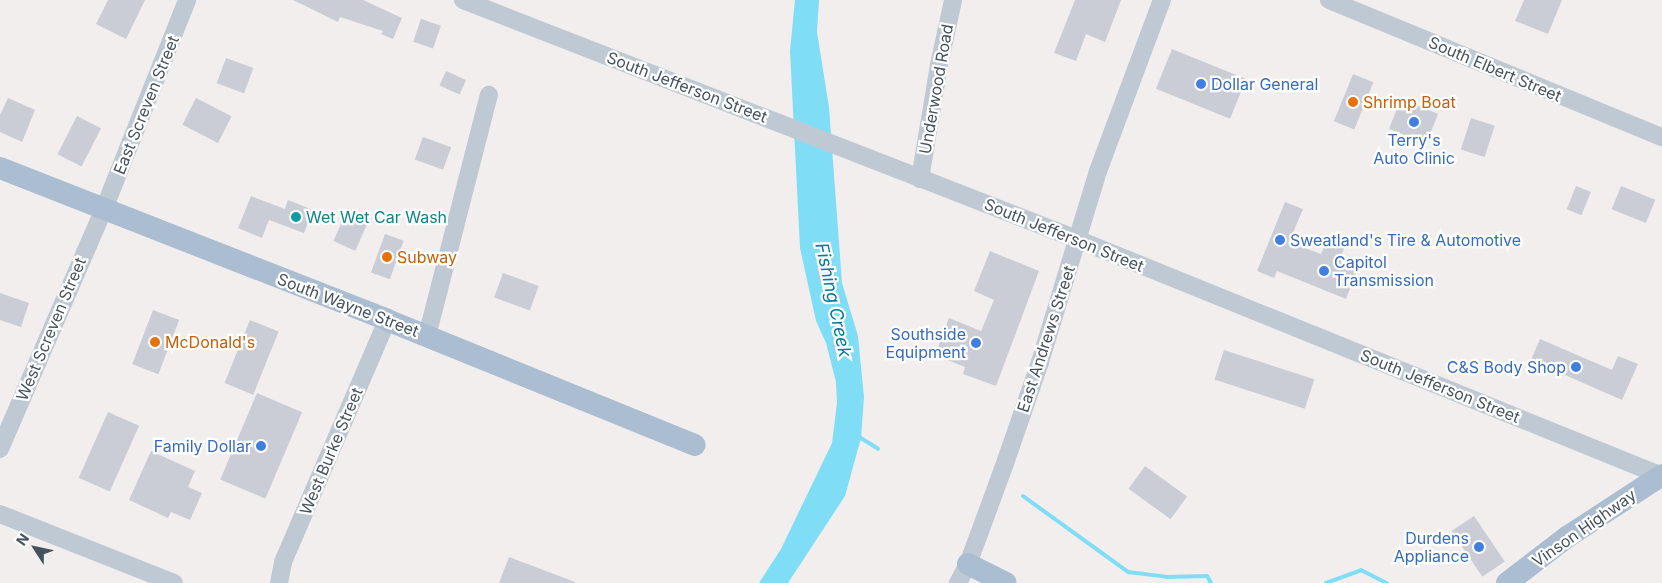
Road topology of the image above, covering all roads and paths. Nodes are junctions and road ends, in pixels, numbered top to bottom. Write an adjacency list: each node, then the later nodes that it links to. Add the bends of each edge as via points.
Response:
1 (187, 0): 10 (street, East Screven Street)
2 (463, 0): 9 (street, South Jefferson Street)
3 (953, 0): 9 (street, Underwood Road)
4 (1162, 0): 11 (street, East Andrews Street, via 1098,171)
5 (1329, 0): 7 (street, South Elbert Street)
6 (489, 95): 13 (street)
7 (1662, 137)
8 (0, 168): 10 (main road, South Wayne Street)
9 (920, 178): 11 (street, South Jefferson Street)
10 (104, 209): 12 (main road, South Wayne Street); 15 (street, West Screven Street)
11 (1079, 240): 16 (street, South Jefferson Street); 18 (street, East Andrews Street)
12 (387, 320): 13 (main road, South Wayne Street); 20 (street, West Burke Street, via 283,562)
13 (427, 336): 14 (main road, South Wayne Street)
14 (695, 445)
15 (0, 449)
16 (1662, 475): 22 (main road, Vinson Highway, via 1567,537)
17 (0, 514): 19 (street)
18 (963, 574): 21 (main road)
19 (174, 583)
20 (279, 583)
21 (1006, 583)
22 (1508, 583)

